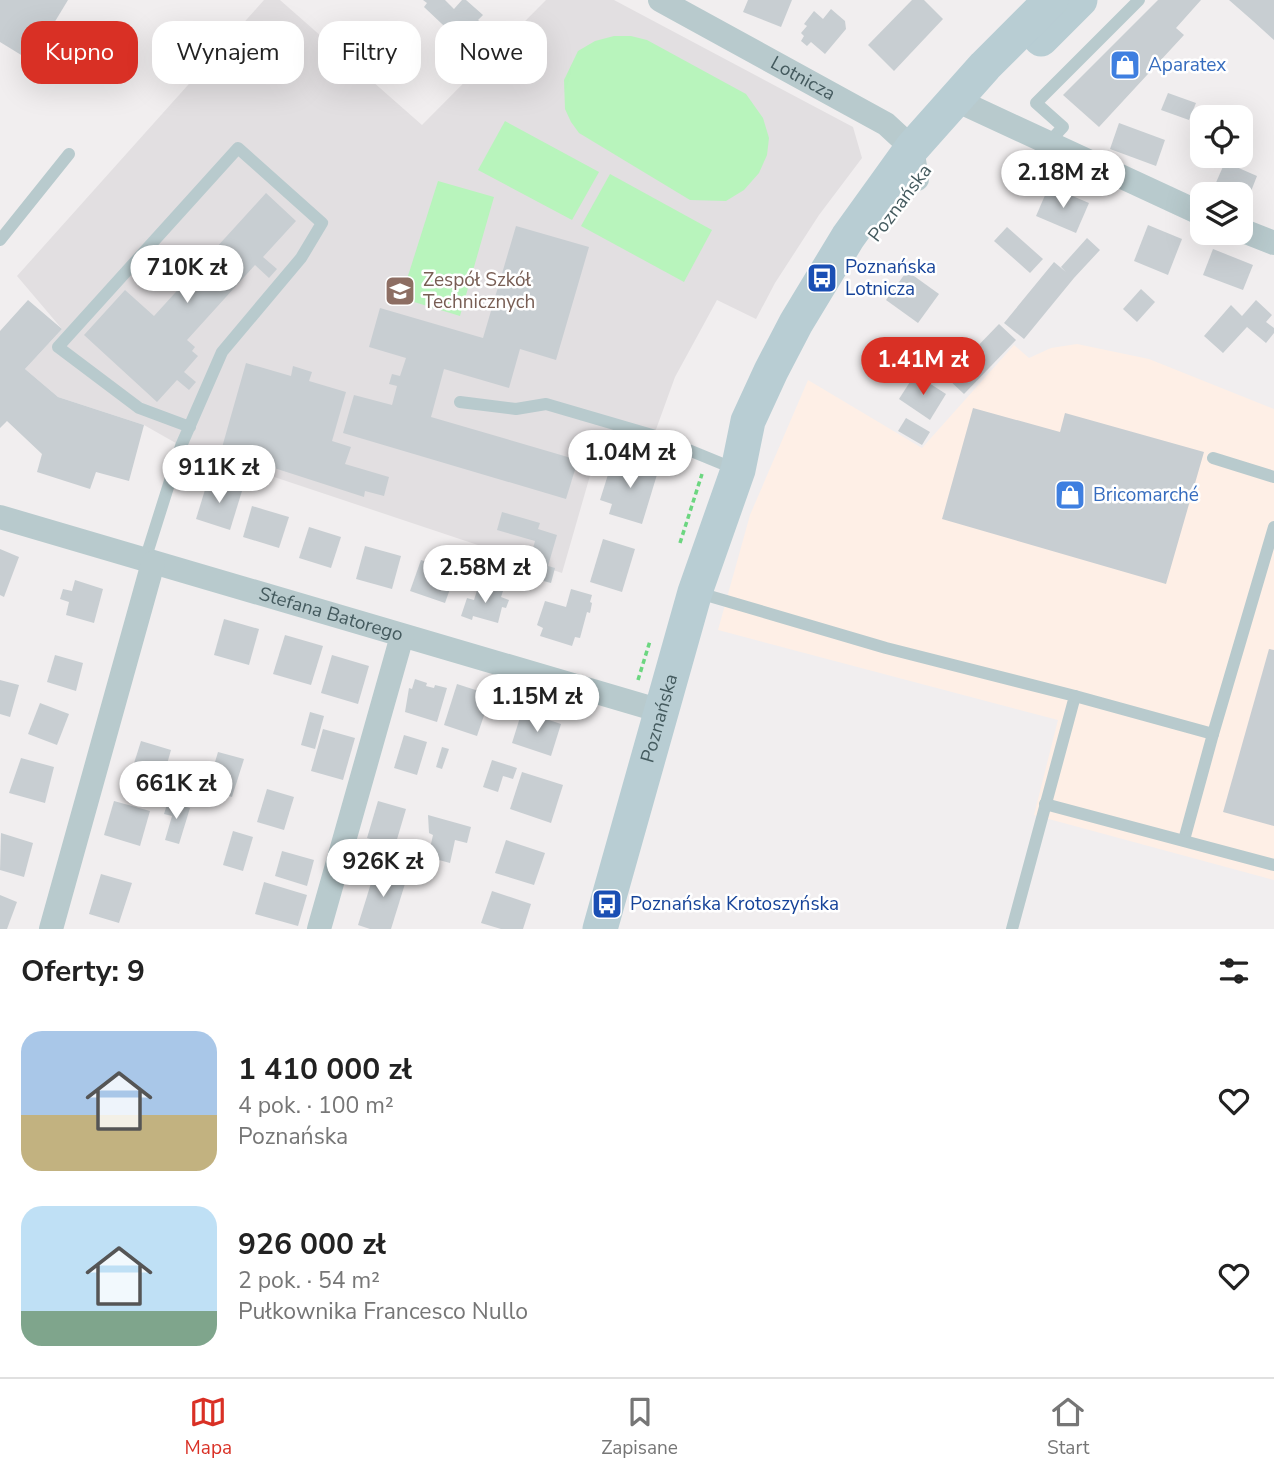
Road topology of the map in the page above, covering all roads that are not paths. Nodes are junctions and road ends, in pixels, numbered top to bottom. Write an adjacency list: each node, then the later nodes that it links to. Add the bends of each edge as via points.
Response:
1 (660, 0): 8 (street, Lotnicza, via 886,124)
2 (1051, 0): 5 (main road, Poznańska)
3 (1080, 0): 5 (main road, Poznańska)
4 (1139, 0): 6 (lane, via 1036,103 1063,127)
5 (964, 105): 6 (street); 8 (main road, Poznańska)
6 (1048, 143): 9 (street)
7 (69, 155): 11 (lane)
8 (915, 163): 16 (main road, Poznańska, via 848,237 796,323 748,421)
9 (1190, 208)
10 (1253, 235): 12 (street)
11 (0, 240)
12 (1274, 243)
13 (460, 402): 16 (lane, via 516,408 547,404 652,435)
14 (190, 427): 14 (lane, via 222,352 301,258 322,223 238,148 58,347 139,408); 20 (lane)
15 (1213, 458): 17 (lane)
16 (738, 470): 21 (main road, Poznańska)
17 (1274, 477)
18 (0, 517): 20 (street, Stefana Batorego)
19 (1274, 527): 25 (lane)
20 (149, 561): 22 (street, Stefana Batorego); 29 (street)
21 (695, 592): 23 (lane); 24 (main road, Poznańska)
22 (402, 636): 24 (street, Stefana Batorego); 30 (street)
23 (1074, 696): 25 (lane); 26 (lane)
24 (661, 711): 31 (main road, Poznańska)
25 (1213, 734): 27 (lane)
26 (1045, 804): 27 (lane); 32 (lane)
27 (1184, 840): 28 (lane)
28 (1274, 865)
29 (51, 929)
30 (319, 929)
31 (600, 929)
32 (1012, 929)

